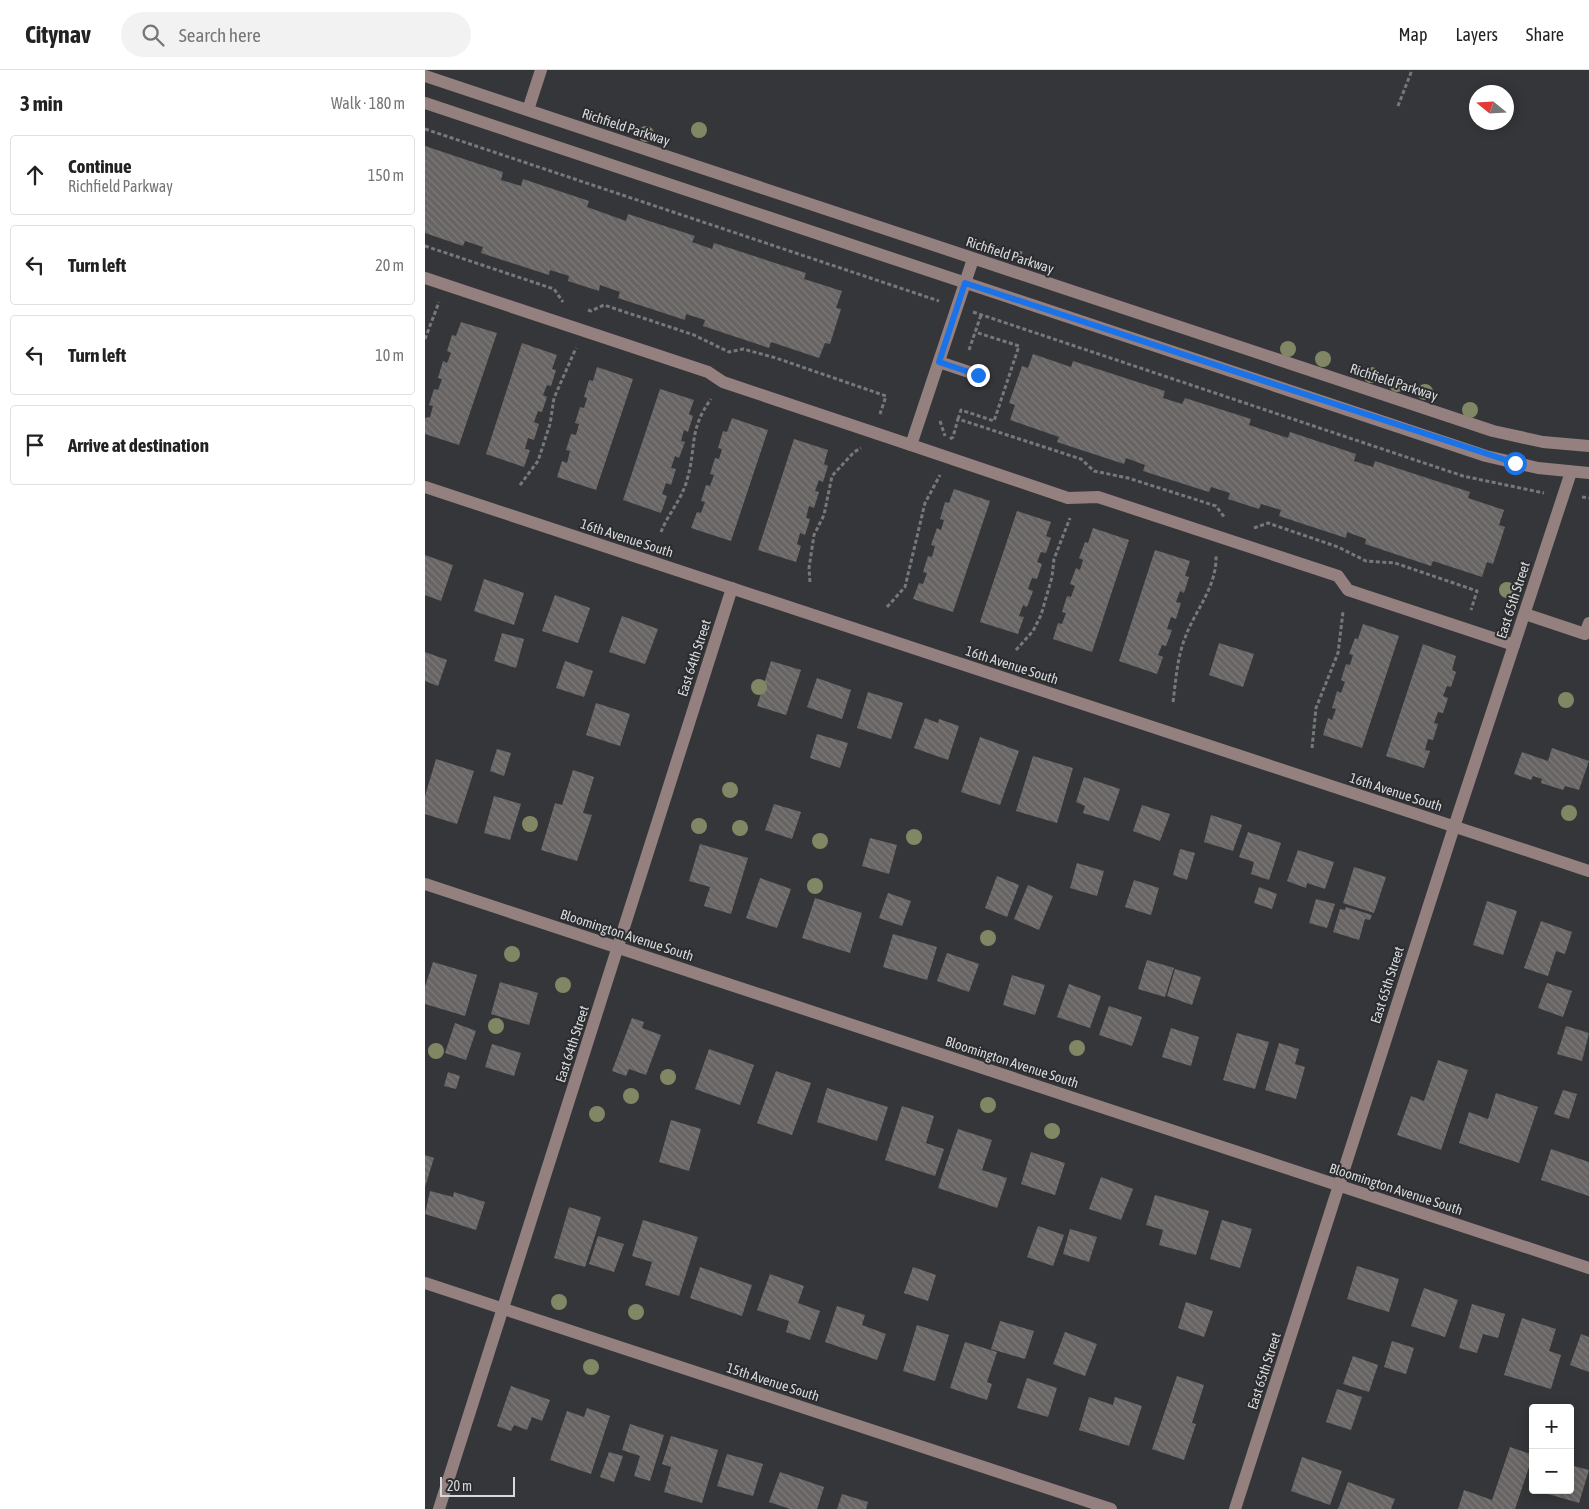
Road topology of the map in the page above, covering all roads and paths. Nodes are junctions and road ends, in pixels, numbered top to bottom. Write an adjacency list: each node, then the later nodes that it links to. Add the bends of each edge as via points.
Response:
1 (541, 70): 6 (street)
2 (1412, 70): 5 (path)
3 (425, 76): 6 (street, Richfield Parkway)
4 (425, 103): 11 (street)
5 (1398, 106)
6 (528, 110): 9 (street, Richfield Parkway)
7 (425, 129): 13 (path)
8 (425, 246): 14 (path, via 554,289 561,301)
9 (973, 259): 11 (street); 30 (street, Richfield Parkway, via 1493,430 1543,442)
10 (425, 278): 29 (street, via 708,372 723,382)
11 (965, 283): 15 (street); 33 (street, via 1486,456)
12 (439, 301): 20 (path)
13 (939, 301): 15 (path); 17 (path)
14 (568, 304)
15 (957, 307): 18 (path); 23 (street)
16 (583, 308): 27 (path, via 591,311 604,305 694,335 729,352 743,349 776,358 886,396 879,416)
17 (936, 310)
18 (981, 315): 19 (path); 37 (path, via 1463,476)
19 (975, 332): 22 (path); 28 (path, via 1019,346 994,421 961,410)
20 (425, 339)
21 (576, 346): 35 (path, via 554,398 550,424 537,461)
22 (969, 350)
23 (939, 362): 24 (street); 29 (street)
24 (978, 375)
25 (711, 399): 42 (path, via 698,421 693,438 687,481)
26 (943, 414): 28 (path, via 940,423 947,439 953,437)
27 (886, 419)
28 (958, 419): 40 (path, via 1081,459 1094,471 1128,478 1216,506)
29 (911, 445): 51 (street, via 1067,498 1099,497 1338,576 1348,590)
30 (1589, 446)
31 (868, 447): 44 (path, via 854,452 832,476 824,515 813,542)
32 (941, 470): 46 (path, via 925,503 905,587)
33 (1571, 472): 34 (street); 37 (street, East 65th Street)
34 (1589, 473)
35 (521, 485)
36 (425, 487): 45 (street, 16th Avenue South)
37 (1563, 496): 38 (path); 48 (street, East 65th Street)
38 (1589, 498)
39 (1070, 518): 52 (path, via 1054,559 1041,615)
40 (1227, 520)
41 (1245, 526): 49 (path, via 1254,528 1268,523 1338,547 1366,561 1395,563 1477,592 1471,612)
42 (661, 532)
43 (1216, 552): 53 (path, via 1208,592 1185,638 1178,661)
44 (811, 582)
45 (733, 588): 55 (street, 16th Avenue South); 58 (street, East 64th Street)
46 (887, 607)
47 (1343, 612): 54 (path, via 1338,653 1316,708)
48 (1525, 614): 50 (street, via 1585,634); 51 (street, East 65th Street)
49 (1480, 615)
50 (1589, 623)
51 (1514, 645): 55 (street, East 65th Street)
52 (1017, 650)
53 (1173, 702)
54 (1312, 748)
55 (1454, 827): 56 (street, 16th Avenue South); 59 (street, East 65th Street)
56 (1589, 871)
57 (425, 884): 58 (street, Bloomington Avenue South)
58 (618, 948): 59 (street, Bloomington Avenue South); 62 (street, East 64th Street)
59 (1338, 1186): 60 (street, Bloomington Avenue South); 65 (street, East 65th Street)
60 (1589, 1268)
61 (425, 1283): 62 (street, 15th Avenue South)
62 (503, 1308): 63 (street, East 64th Street); 64 (street, 15th Avenue South)
63 (439, 1509)
64 (1111, 1509)
65 (1235, 1509)

